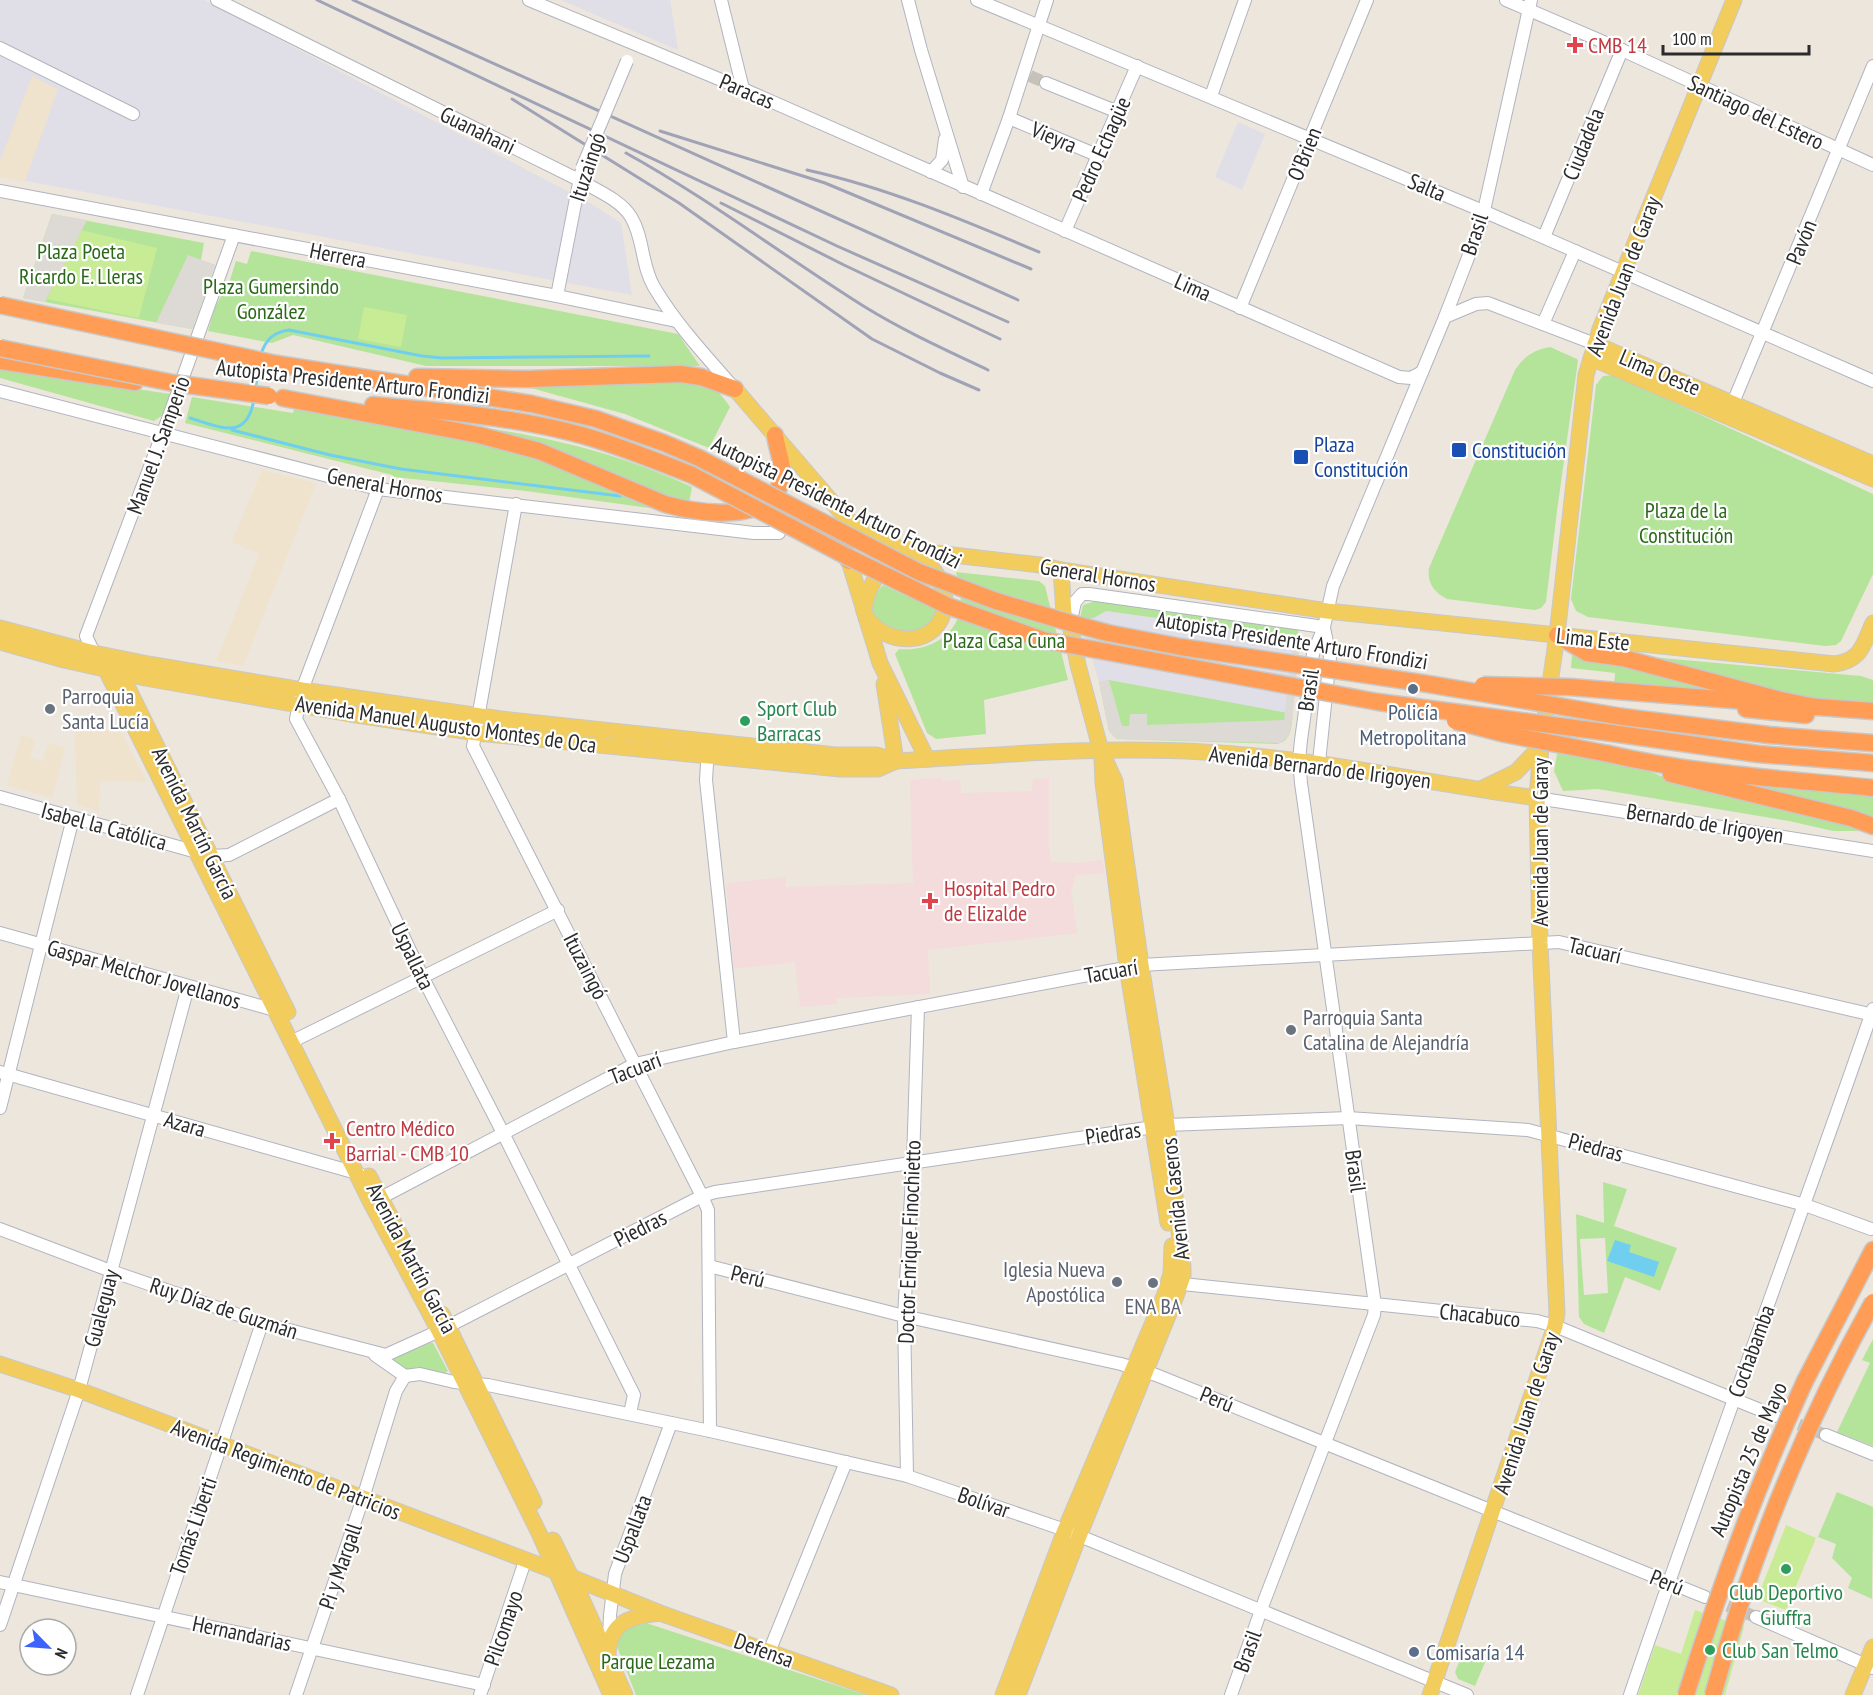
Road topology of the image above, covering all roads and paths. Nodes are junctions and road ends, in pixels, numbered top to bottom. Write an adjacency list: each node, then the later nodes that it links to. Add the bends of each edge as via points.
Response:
1 (217, 0): 34 (street, Guanahani)
2 (528, 0): 13 (street, Paracas)
3 (721, 0): 23 (street)
4 (908, 0): 17 (street)
5 (920, 0): 17 (street, via 917,20)
6 (977, 0): 14 (street, Salta)
7 (1047, 0): 14 (street)
8 (1245, 0): 24 (street)
9 (1367, 0): 29 (street, O'Brien)
10 (1506, 0): 12 (street, Santiago del Estero)
11 (1734, 0): 22 (main road, Avenida Juan de Garay)
12 (1530, 4): 18 (street, Santiago del Estero); 38 (street, Brasil)
13 (551, 5): 15 (street, Paracas)
14 (1039, 25): 19 (street, Salta); 27 (street, via 1027,75)
15 (634, 44): 23 (street, Paracas); 34 (street, Ituzaingó, bridge)
16 (0, 48): 26 (street)
17 (921, 50): 28 (street)
18 (1622, 50): 22 (street, Santiago del Estero); 41 (street, Ciudadela)
19 (1137, 66): 24 (street, Salta); 25 (street, Pedro Echagüe)
20 (1873, 66): 30 (street, Pavón)
21 (1046, 83): 25 (street)
22 (1699, 86): 30 (street, Santiago del Estero); 43 (main road, Avenida Juan de Garay)
23 (743, 89): 33 (street, Paracas)
24 (1211, 96): 29 (street, Salta)
25 (1118, 112): 31 (street, Pedro Echagüe)
26 (133, 114)
27 (1009, 118): 31 (street, Vieyra); 37 (street)
28 (945, 128): 33 (street, via 944,154); 35 (street)
29 (1310, 138): 38 (street, Salta); 46 (street, O'Brien)
30 (1839, 150): 32 (street, Santiago del Estero); 50 (street, Pavón)
31 (1099, 156): 39 (street, Pedro Echagüe)
32 (1873, 165)
33 (931, 172): 35 (street, Paracas)
34 (581, 174): 44 (street, Ituzaingó); 48 (street, Guanahani, via 632,217 650,281)
35 (963, 187): 37 (street, Lima)
36 (0, 191): 40 (street, Herrera)
37 (981, 194): 39 (street, Lima)
38 (1483, 211): 41 (street, Salta); 47 (street, Brasil)
39 (1065, 231): 46 (street, Lima)
40 (234, 235): 44 (street, Herrera); 62 (street, Manuel J. Samperio)
41 (1544, 237): 42 (street, Salta)
42 (1575, 251): 43 (street, Salta); 49 (street)
43 (1623, 272): 50 (street, Salta); 52 (main road, Avenida Juan de Garay)
44 (557, 296): 48 (street, Herrera)
45 (0, 305): 54 (highway, Autopista Presidente Arturo Frondizi, bridge)
46 (1240, 308): 55 (street, Lima, via 1400,378)
47 (1445, 317): 49 (street, Lima Oeste, via 1468,306 1488,303); 55 (street, Brasil)
48 (675, 321): 58 (street)
49 (1543, 324): 52 (street, Lima Oeste)
50 (1764, 333): 56 (street, Salta); 61 (street, Pavón)
51 (0, 348): 57 (highway, Autopista Presidente Arturo Frondizi, bridge)
52 (1593, 351): 61 (main road, Lima Oeste); 79 (main road, Avenida Juan de Garay, via 1585,385)
53 (0, 361): 57 (highway, bridge, via 133,382)
54 (316, 372): 58 (highway, via 479,379 681,374); 84 (highway, Autopista Presidente Arturo Frondizi, bridge, via 543,406 624,428 699,458 919,572 1067,622 1150,641)
55 (1422, 372): 73 (street, Brasil, via 1333,586)
56 (1873, 381)
57 (173, 383): 60 (highway, Autopista Presidente Arturo Frondizi, bridge)
58 (735, 389): 63 (main road)
59 (0, 391): 62 (street, General Hornos)
60 (277, 397): 68 (highway, via 479,435 538,451 677,508 718,513); 87 (highway, Autopista Presidente Arturo Frondizi, bridge, via 427,410 538,426 623,448 692,476 948,606 1021,633 1085,650)
61 (1731, 410): 64 (main road, Lima Oeste); 65 (main road, Lima Oeste)
62 (162, 434): 66 (street, General Hornos); 81 (street, Manuel J. Samperio, via 86,636)
63 (775, 435): 68 (highway, via 781,483 767,502); 70 (main road, General Hornos, via 850,521 870,535)
64 (1873, 464)
65 (1873, 479)
66 (378, 489): 67 (street, General Hornos); 86 (street)
67 (516, 504): 69 (street, General Hornos); 90 (street, Ituzaingó)
68 (756, 508): 71 (highway, via 827,530 836,537)
69 (779, 533)
70 (907, 549): 72 (main road, General Hornos); 74 (main road, via 886,563 878,574 866,599); 74 (main road, via 931,567 939,579 945,596 942,620 928,634 900,638 877,629)
71 (849, 561): 74 (main road)
72 (1061, 570): 73 (main road, General Hornos); 76 (main road, Avenida Caseros, via 1064,614)
73 (1327, 611): 77 (street, Brasil); 79 (main road, Lima Este)
74 (865, 615): 82 (main road)
75 (1873, 623): 79 (main road, Lima Este, via 1856,656 1834,664)
76 (1070, 625): 77 (street, General Hornos, via 1075,602 1082,594 1089,594); 96 (main road, Avenida Caseros)
77 (1324, 627): 98 (street, Brasil, via 1313,654); 100 (street, Brasil, via 1330,657)
78 (0, 628): 81 (main road, Avenida Manuel Augusto Montes de Oca)
79 (1557, 635): 88 (highway, via 1587,653 1623,658); 94 (main road, Avenida Juan de Garay)
80 (0, 642): 83 (main road, Avenida Manuel Augusto Montes de Oca)
81 (94, 653): 83 (main road, Avenida Martín García); 86 (main road, Avenida Manuel Augusto Montes de Oca)
82 (880, 663): 97 (main road); 99 (main road)
83 (106, 670): 86 (main road, Avenida Manuel Augusto Montes de Oca); 111 (main road, Avenida Martín García, via 128,688)
84 (1428, 684): 85 (highway, bridge); 93 (highway, Autopista Presidente Arturo Frondizi, bridge, via 1623,717)
85 (1631, 695): 88 (highway); 91 (highway)
86 (300, 698): 90 (main road, Avenida Manuel Augusto Montes de Oca); 92 (main road, Avenida Manuel Augusto Montes de Oca); 107 (street, Uspallata, via 297,719)
87 (1378, 702): 101 (highway, bridge, via 1505,734); 102 (highway, Autopista Presidente Arturo Frondizi, bridge, via 1758,754)
88 (1815, 707): 89 (highway)
89 (1873, 711)
90 (480, 717): 92 (street, Ituzaingó); 95 (main road, Avenida Manuel Augusto Montes de Oca)
91 (1873, 722)
92 (477, 733): 95 (main road, Avenida Manuel Augusto Montes de Oca); 112 (street, Ituzaingó, via 473,746)
93 (1873, 743)
94 (1541, 746): 104 (main road, via 1511,775); 106 (main road, Avenida Juan de Garay)
95 (707, 749): 99 (main road, Avenida Manuel Augusto Montes de Oca, via 877,755); 124 (street, via 706,780)
96 (1101, 751): 97 (main road, Avenida Manuel Augusto Montes de Oca); 98 (main road, Avenida Bernardo de Irigoyen, via 1204,752); 117 (main road, Avenida Caseros)
97 (927, 759): 99 (main road, Avenida Manuel Augusto Montes de Oca)
98 (1299, 760): 100 (main road, Avenida Bernardo de Irigoyen); 116 (street, Brasil)
99 (896, 761)
100 (1319, 762): 104 (main road, Avenida Bernardo de Irigoyen)
101 (1643, 762): 103 (highway); 109 (highway, via 1676,776)
102 (1873, 763)
103 (1873, 788)
104 (1479, 790): 106 (main road, Avenida Bernardo de Irigoyen)
105 (0, 797): 108 (street, Isabel la Católica)
106 (1537, 798): 110 (street, Bernardo de Irigoyen); 114 (main road, Avenida Juan de Garay)
107 (339, 799): 111 (street, Isabel la Católica, via 229,855); 118 (street, Uspallata)
108 (73, 818): 111 (street, Isabel la Católica); 115 (street)
109 (1873, 826)
110 (1873, 850)
111 (204, 854): 121 (main road, Avenida Martín García)
112 (558, 910): 118 (street); 125 (street, Ituzaingó)
113 (0, 933): 115 (street, Gaspar Melchor Jovellanos)
114 (1540, 943): 116 (street, Tacuarí); 122 (street, Tacuarí, via 1559,942); 132 (main road, Avenida Juan de Garay)
115 (41, 945): 119 (street, Gaspar Melchor Jovellanos); 126 (street)
116 (1325, 954): 117 (street, Tacuarí); 129 (street, Brasil)
117 (1134, 966): 120 (street, Tacuarí); 130 (main road, Avenida Caseros)
118 (422, 976): 123 (street); 131 (street, Uspallata)
119 (188, 987): 121 (street, Gaspar Melchor Jovellanos); 128 (street, Gualeguay)
120 (918, 1007): 124 (street, Tacuarí); 133 (street, Doctor Enrique Finochietto)
121 (282, 1012): 123 (main road, Avenida Martín García)
122 (1872, 1012): 137 (street, Cochabamba)
123 (296, 1040): 134 (main road, Avenida Martín García)
124 (734, 1042): 125 (street, Tacuarí)
125 (635, 1064): 131 (street, Tacuarí); 135 (street, Ituzaingó)
126 (4, 1074): 127 (street); 128 (street, Azara)
127 (0, 1108)
128 (153, 1114): 134 (street, Azara); 143 (street, Gualeguay)
129 (1348, 1118): 130 (street, Piedras); 132 (street, Piedras, via 1528,1130); 146 (street, Brasil)
130 (1160, 1126): 133 (street, Piedras); 144 (main road, Avenida Caseros, via 1183,1267)
131 (503, 1133): 136 (street, Tacuarí); 141 (street, Uspallata)
132 (1548, 1135): 137 (street, Piedras); 149 (main road, Avenida Juan de Garay)
133 (913, 1161): 135 (street, Piedras); 147 (street, Doctor Enrique Finochietto)
134 (363, 1175): 136 (main road, Avenida Martín García)
135 (702, 1196): 141 (street, Piedras); 142 (street, Ituzaingó, via 708,1210)
136 (376, 1200): 150 (main road, Avenida Martín García)
137 (1805, 1205): 138 (street, Piedras); 157 (street, Cochabamba)
138 (1872, 1228)
139 (0, 1229): 143 (street, Ruy Díaz de Guzmán)
140 (1873, 1250): 204 (highway, Autopista 25 de Mayo, bridge, via 1778,1441 1736,1546)
141 (569, 1264): 150 (street, Piedras); 158 (street, Uspallata, via 634,1395)
142 (709, 1266): 147 (street, Perú); 161 (street, Ituzaingó)
143 (111, 1271): 148 (street, Ruy Díaz de Guzmán); 156 (street, Gualeguay)
144 (1175, 1283): 146 (street, Chacabuco); 153 (main road, Avenida Caseros)
145 (1873, 1302): 205 (highway, Autopista 25 de Mayo, bridge, via 1820,1406 1772,1516 1745,1588)
146 (1375, 1305): 149 (street, Chacabuco); 163 (street, Brasil)
147 (904, 1316): 153 (street, Perú); 169 (street, Doctor Enrique Finochietto)
148 (262, 1323): 151 (street, Ruy Díaz de Guzmán); 164 (street, Tomás Liberti)
149 (1555, 1326): 157 (street, Chacabuco); 171 (main road, Avenida Juan de Garay)
150 (444, 1328): 151 (street, Ruy Díaz de Guzmán, via 386,1355); 155 (main road, Avenida Martín García)
151 (369, 1351): 154 (street)
152 (0, 1364): 156 (main road, Avenida Regimiento de Patricios)
153 (1140, 1370): 163 (street, Perú); 172 (main road, Avenida Caseros)
154 (405, 1376): 155 (street, via 420,1374); 170 (street, Pi y Margall, via 396,1391)
155 (471, 1384): 158 (street, Bolívar); 174 (main road, Avenida Martín García); 175 (main road, Avenida Martín García)
156 (79, 1390): 164 (main road, Avenida Regimiento de Patricios); 178 (street, Gualeguay)
157 (1733, 1399): 159 (street, Chacabuco); 177 (street, Cochabamba)
158 (630, 1413): 160 (street, Bolívar)
159 (1775, 1416)
160 (671, 1422): 161 (street, Bolívar); 179 (street, Uspallata, via 615,1574)
161 (710, 1431): 166 (street, Bolívar)
162 (1826, 1435): 165 (street)
163 (1326, 1442): 171 (street, Perú); 181 (street, Brasil)
164 (220, 1444): 170 (main road, Avenida Regimiento de Patricios); 183 (street, Tomás Liberti)
165 (1873, 1454)
166 (846, 1462): 167 (street, Bolívar); 168 (street)
167 (859, 1465): 168 (street); 169 (street, Bolívar)
168 (841, 1474): 189 (street)
169 (907, 1476): 172 (street, Bolívar)
170 (363, 1498): 173 (main road, Avenida Regimiento de Patricios); 187 (street, Pi y Margall)
171 (1494, 1511): 177 (street, Perú); 192 (main road, Avenida Juan de Garay)
172 (1072, 1533): 181 (street, Bolívar); 199 (main road, Avenida Caseros); 200 (main road, Avenida Caseros)
173 (525, 1561): 174 (main road, Avenida Regimiento de Patricios); 193 (street, Pilcomayo)
174 (557, 1572): 175 (main road, Avenida Regimiento de Patricios); 196 (main road, Avenida Martín García)
175 (572, 1577): 179 (main road, Defensa); 190 (main road, Avenida Martín García)
176 (0, 1582): 178 (street, Hernandarias)
177 (1668, 1582): 180 (street, Perú); 203 (street, Cochabamba)
178 (13, 1585): 183 (street, Hernandarias); 185 (street, Gualeguay)
179 (612, 1593): 182 (main road, Defensa); 186 (street, Uspallata)
180 (1705, 1597)
181 (1261, 1610): 192 (street, Bolívar); 201 (street, Brasil)
182 (660, 1613): 186 (main road, via 629,1619); 189 (main road, Defensa)
183 (162, 1617): 187 (street, Hernandarias); 194 (street, Tomás Liberti)
184 (1756, 1617): 191 (street)
185 (0, 1624)
186 (609, 1638): 190 (main road)
187 (312, 1647): 193 (street, Hernandarias); 195 (street, Pi y Margall)
188 (1873, 1647): 191 (main road)
189 (769, 1652): 198 (main road, Defensa)
190 (608, 1655): 197 (main road, Avenida Martín García)
191 (1869, 1666): 206 (main road)
192 (1433, 1688): 202 (street, Bolívar)
193 (482, 1690)
194 (137, 1695)
195 (296, 1695)
196 (611, 1695)
197 (625, 1695)
198 (891, 1695)
199 (1004, 1695)
200 (1018, 1695)
201 (1231, 1695)
202 (1467, 1695)
203 (1630, 1695)
204 (1686, 1695)
205 (1713, 1695)
206 (1853, 1695)

